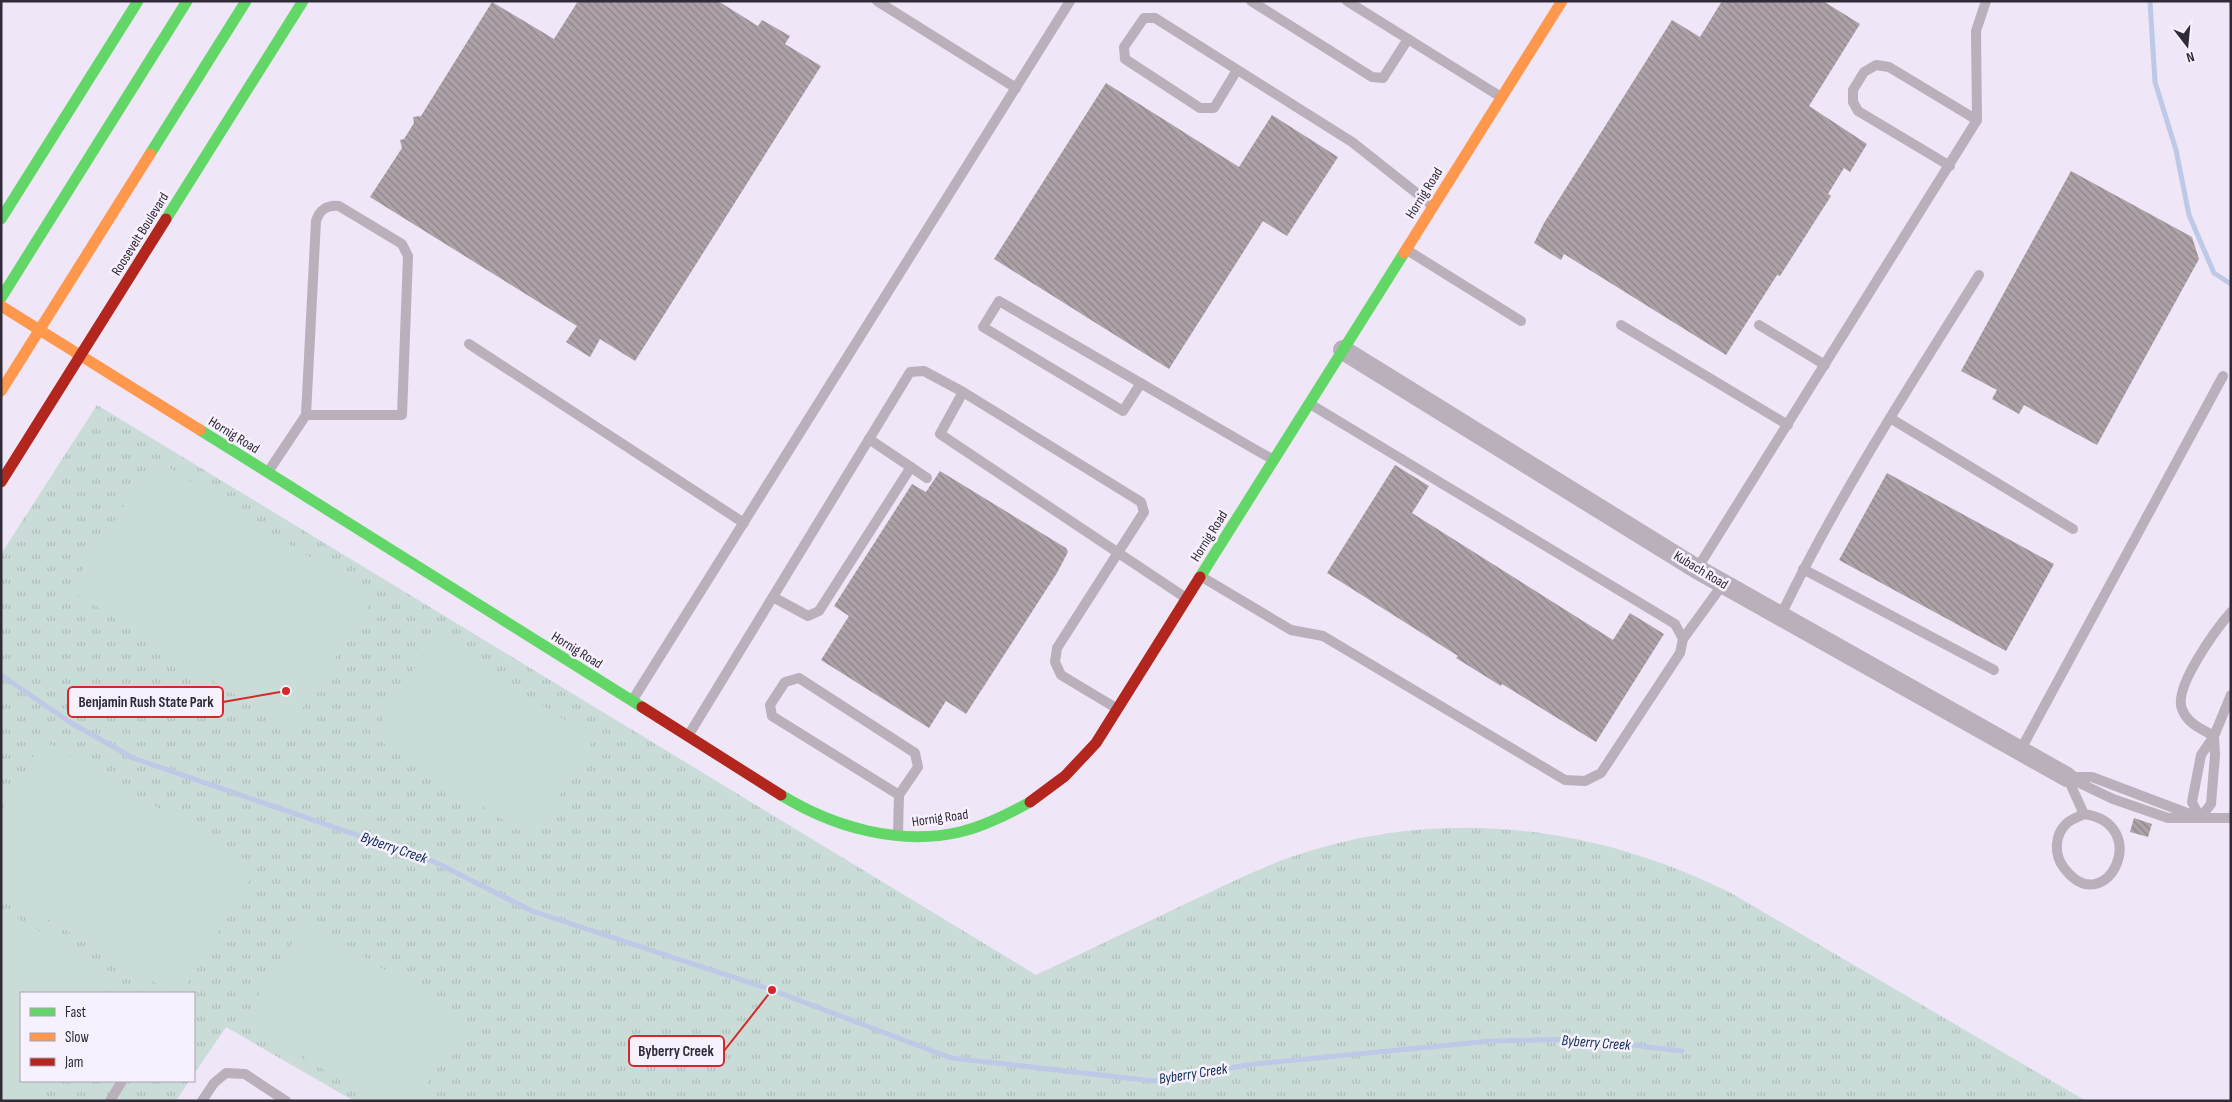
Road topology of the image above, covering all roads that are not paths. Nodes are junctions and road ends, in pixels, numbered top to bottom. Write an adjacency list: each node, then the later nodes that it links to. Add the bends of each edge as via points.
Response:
1 (138, 1): 18 (main road)
2 (187, 1): 21 (main road)
3 (246, 1): 26 (main road)
4 (303, 1): 29 (main road, Roosevelt Boulevard)
5 (877, 1): 13 (lane)
6 (1070, 1): 13 (lane)
7 (1251, 1): 11 (lane, via 1372,77 1383,78)
8 (1347, 1): 11 (lane)
9 (1562, 1): 14 (main road, Hornig Road)
10 (1986, 1): 15 (lane, via 1976,31)
11 (1408, 39): 14 (lane)
12 (1237, 70): 12 (lane, via 1155,18 1144,18 1124,47 1125,59 1200,108 1214,108); 17 (lane, via 1352,142)
13 (1016, 88): 45 (lane)
14 (1502, 97): 17 (main road, Hornig Road)
15 (1977, 120): 16 (lane); 16 (lane, via 1889,67 1876,65 1864,72 1853,90 1853,102 1858,111)
16 (1950, 166): 30 (lane)
17 (1434, 207): 19 (main road, Hornig Road)
18 (1, 219)
19 (1406, 250): 23 (lane); 28 (main road, Hornig Road)
20 (1979, 276): 37 (lane)
21 (1, 298)
22 (1, 306): 26 (main road, Hornig Road)
23 (1521, 321)
24 (1621, 325): 38 (lane)
25 (1759, 325): 30 (lane)
26 (39, 330): 29 (main road, Hornig Road); 33 (main road)
27 (469, 344): 45 (lane)
28 (1343, 350): 35 (main road, Hornig Road); 48 (street, Kubach Road)
29 (81, 356): 42 (main road, Hornig Road); 44 (main road, Roosevelt Boulevard)
30 (1825, 366): 38 (lane)
31 (2223, 376): 63 (lane)
32 (1141, 383): 32 (lane, via 999,301 983,327 1123,411); 40 (lane)
33 (1, 391)
34 (963, 392): 39 (lane, via 924,371 910,372); 47 (lane, via 940,434); 47 (lane, via 1141,502 1144,512)
35 (1310, 404): 40 (main road, Hornig Road); 56 (lane, via 1675,624)
36 (306, 415): 36 (lane, via 316,221 324,208 339,206 402,244 408,256 402,415); 42 (lane)
37 (1890, 418): 46 (lane); 49 (lane)
38 (1788, 425): 48 (lane)
39 (869, 439): 41 (lane); 52 (lane)
40 (1274, 460): 50 (main road, Hornig Road)
41 (911, 468): 43 (lane); 52 (lane, via 819,612 808,616)
42 (267, 473): 59 (main road, Hornig Road)
43 (927, 478)
44 (2, 482)
45 (744, 522): 59 (lane)
46 (2073, 528)
47 (1117, 552): 53 (lane); 60 (lane, via 1057,648 1056,662 1061,675)
48 (1697, 569): 51 (street, Kubach Road)
49 (1803, 569): 55 (lane); 57 (lane)
50 (1201, 576): 53 (main road, Hornig Road); 56 (lane, via 1290,630 1323,636 1565,780 1585,781 1601,773 1680,653)
51 (1723, 584): 55 (street, Kubach Road); 56 (lane)
52 (773, 597): 61 (lane)
53 (1187, 599): 60 (main road, Hornig Road)
54 (2231, 612): 62 (lane, via 2194,665 2181,693 2180,708 2186,718)
55 (1780, 617): 63 (street, Kubach Road)
56 (1683, 639)
57 (1994, 670)
58 (2231, 695): 62 (lane)
59 (632, 702): 61 (main road, Hornig Road)
60 (1118, 709): 69 (main road, Hornig Road, via 1080,763 1062,781 1023,808 980,827 955,833)
61 (687, 736): 69 (main road, Hornig Road, via 816,815 858,831)
62 (2214, 736): 67 (lane, via 2211,804); 67 (lane, via 2201,755 2192,802)
63 (2020, 751): 64 (street, Kubach Road)
64 (2067, 777): 66 (lane); 67 (lane, via 2092,777)
65 (899, 794): 65 (lane, via 772,716 770,704 785,682 799,678 915,753 918,767); 69 (lane)
66 (2084, 814): 66 (lane, via 2067,822 2058,835 2056,848 2065,870 2078,881 2092,884 2104,881 2115,870 2120,857 2114,831 2096,816)
67 (2200, 818): 68 (lane)
68 (2231, 818)
69 (897, 837)
70 (121, 1082): 71 (lane)
71 (110, 1101)
72 (202, 1101): 73 (lane, via 226,1072 245,1074)
73 (286, 1101)

